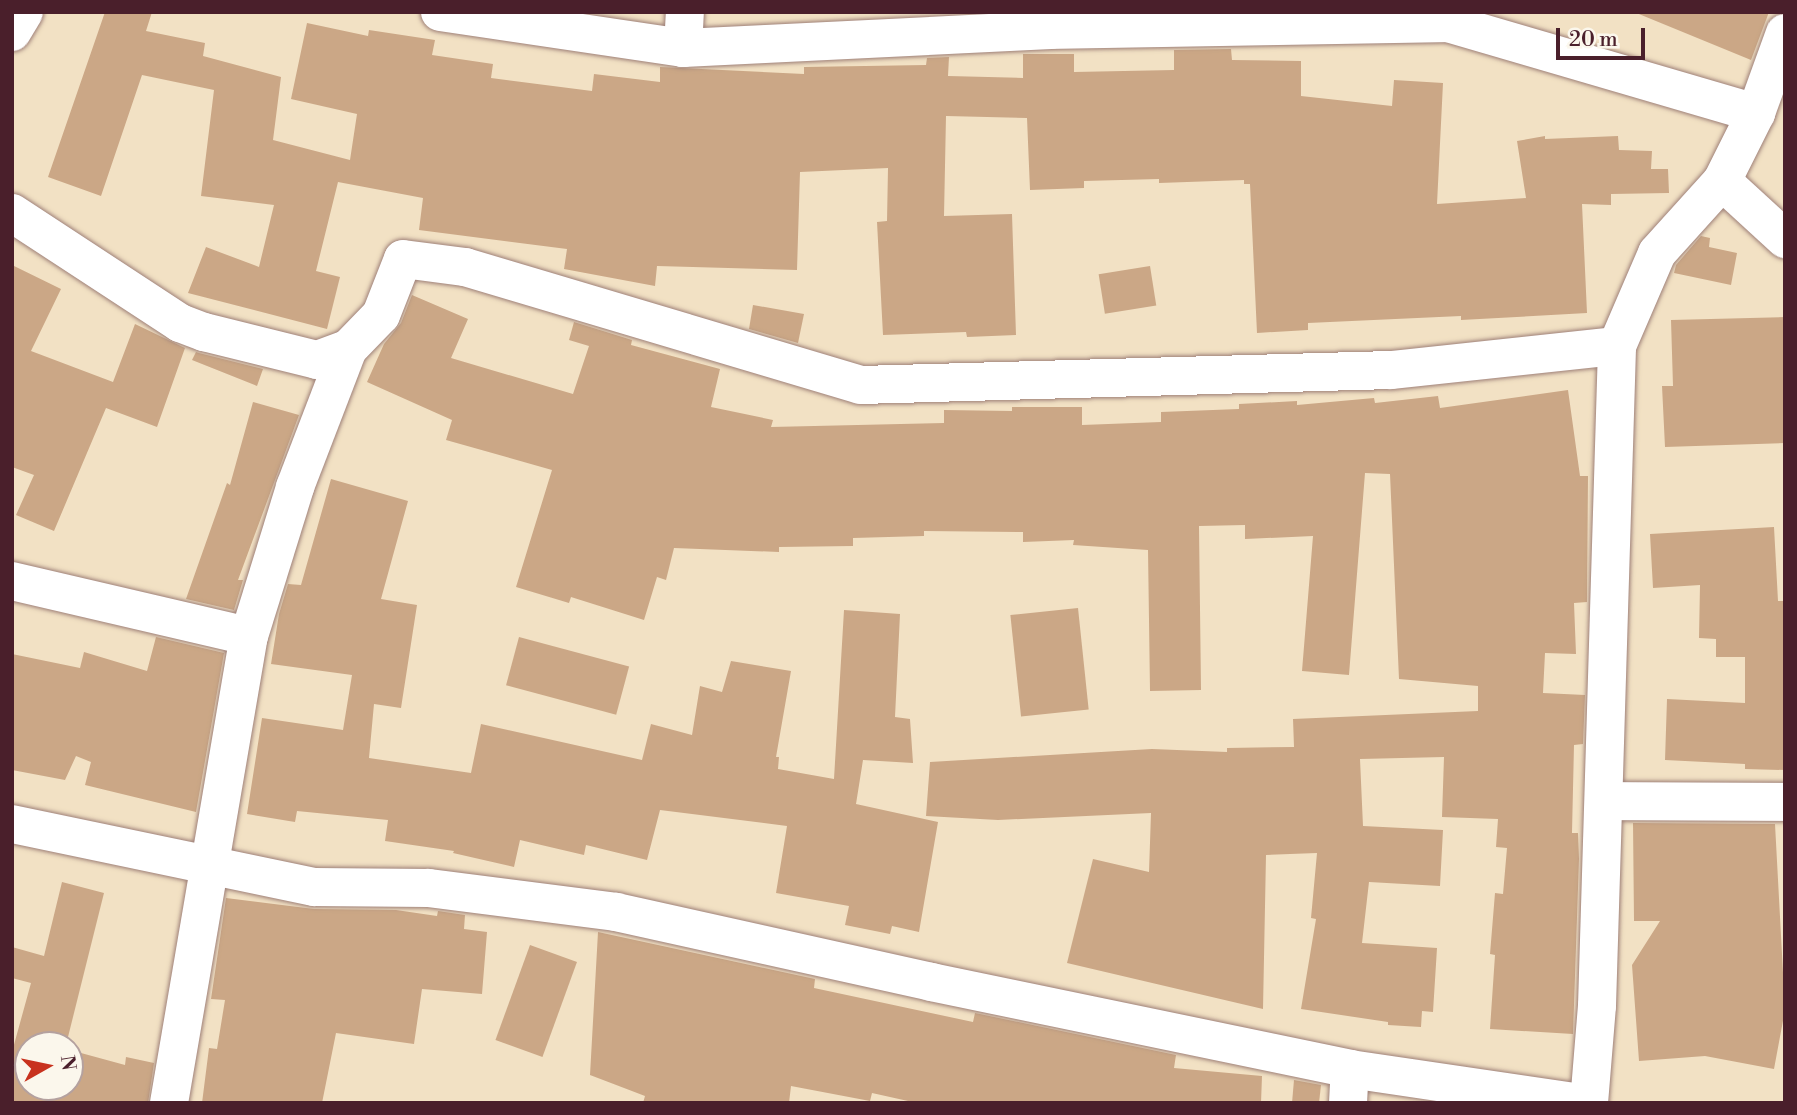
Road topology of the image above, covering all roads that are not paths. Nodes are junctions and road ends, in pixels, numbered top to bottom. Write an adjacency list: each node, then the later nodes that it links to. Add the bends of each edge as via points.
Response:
1 (24, 12): 5 (street)
2 (440, 12): 4 (street)
3 (1448, 17): 4 (street, via 1051,30); 7 (street)
4 (684, 30)
5 (12, 32)
6 (1785, 33): 7 (street)
7 (1756, 113): 8 (street)
8 (1722, 181): 10 (street); 11 (street, via 1657,253)
9 (12, 213): 12 (street, via 180,323 317,360)
10 (1785, 239)
11 (1617, 346): 12 (street, via 1391,370 861,386 465,267 404,259 381,315); 15 (street)
12 (348, 349): 14 (street, via 295,487)
13 (12, 581): 14 (street)
14 (249, 636): 18 (street)
15 (1604, 801): 16 (street); 22 (street)
16 (1785, 802)
17 (12, 824): 18 (street)
18 (209, 865): 19 (street, via 314,887 429,888 616,912 957,988); 20 (street)
19 (1349, 1086): 21 (street)
20 (169, 1103)
21 (1580, 1103)
22 (1589, 1103)

